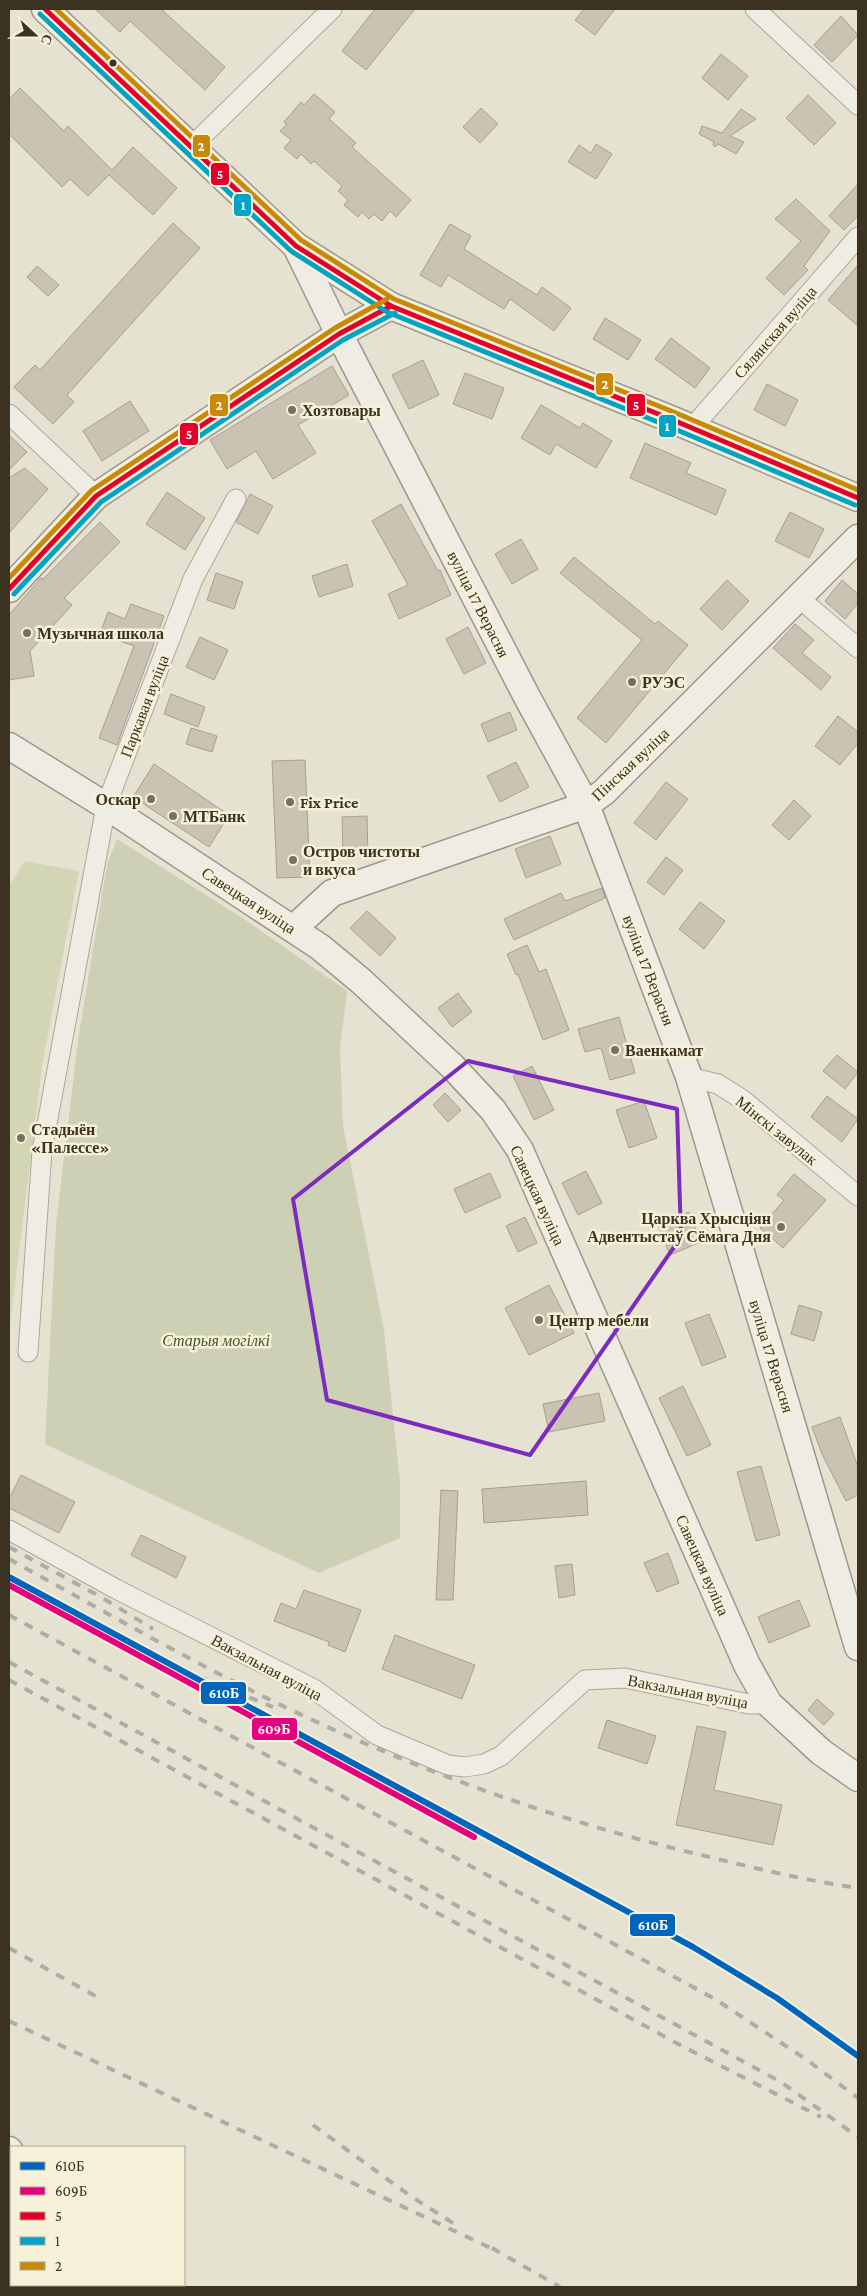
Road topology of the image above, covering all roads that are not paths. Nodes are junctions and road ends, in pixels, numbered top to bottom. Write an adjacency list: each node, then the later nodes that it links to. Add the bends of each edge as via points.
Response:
1 (46, 9): 5 (street)
2 (332, 9): 5 (street)
3 (755, 9): 4 (street)
4 (858, 105)
5 (192, 146): 7 (street)
6 (858, 237): 11 (street, Сялянская вуліца)
7 (296, 246): 8 (street); 9 (street, вуліца 17 Верасня)
8 (391, 306): 9 (street); 11 (street)
9 (339, 334): 12 (street); 20 (street, вуліца 17 Верасня)
10 (9, 414): 12 (street)
11 (692, 428): 13 (street)
12 (96, 496): 16 (street)
13 (858, 498)
14 (236, 499): 21 (street, Паркавая вуліца, via 193,579)
15 (858, 538): 17 (street, Пінская вуліца)
16 (9, 589)
17 (799, 598): 18 (street); 20 (street, Пінская вуліца, via 604,792)
18 (858, 648)
19 (9, 746): 21 (street, Савецкая вуліца)
20 (586, 805): 22 (street, Пінская вуліца, via 332,893); 23 (street, вуліца 17 Верасня)
21 (106, 806): 22 (street, Савецкая вуліца); 25 (street, Паркавая вуліца, via 42,1151)
22 (294, 928): 28 (street, Савецкая вуліца, via 361,980 453,1067 493,1110 520,1150 748,1664)
23 (689, 1077): 24 (street, Мінскі завулак, via 718,1084 743,1100); 27 (street, вуліца 17 Верасня)
24 (858, 1196)
25 (28, 1352)
26 (9, 1530): 28 (street, Вакзальная вуліца, via 116,1589 314,1689 377,1735 448,1764 465,1767 484,1764 501,1756 585,1680 625,1678 749,1704)
27 (858, 1647)
28 (769, 1704): 29 (street, Савецкая вуліца, via 821,1752)
29 (858, 1778)

